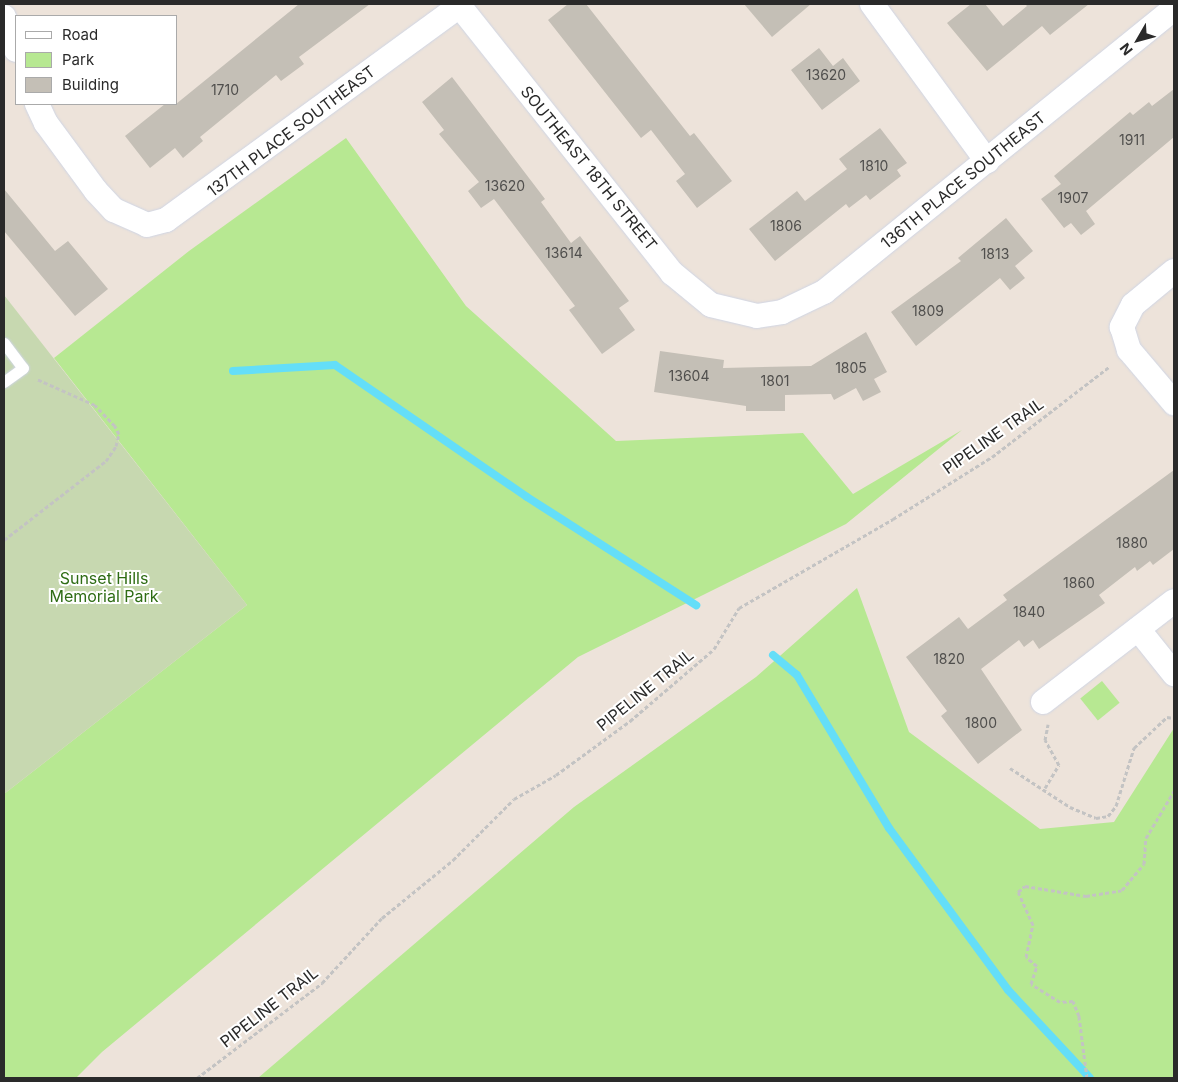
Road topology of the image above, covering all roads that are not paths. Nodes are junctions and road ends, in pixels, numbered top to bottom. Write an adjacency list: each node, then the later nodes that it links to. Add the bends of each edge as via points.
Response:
1 (872, 4): 7 (street)
2 (459, 5): 6 (street, 137TH PLACE SOUTHEAST, via 182,212 147,225 114,210 96,191 46,123); 9 (street, SOUTHEAST 18TH STREET, via 672,273 710,305)
3 (1174, 9): 7 (street, 136TH PLACE SOUTHEAST)
4 (4, 17): 5 (street)
5 (15, 47)
6 (37, 105)
7 (987, 161): 9 (street, 136TH PLACE SOUTHEAST, via 824,292 782,312 757,316)
8 (1174, 272): 12 (street, via 1126,314 1122,327 1129,350)
9 (735, 311)
10 (4, 343): 11 (lane, via 23,368)
11 (4, 382)
12 (1174, 403)
13 (1174, 601): 14 (street)
14 (1138, 629): 15 (street); 16 (street)
15 (1174, 674)
16 (1046, 710)

